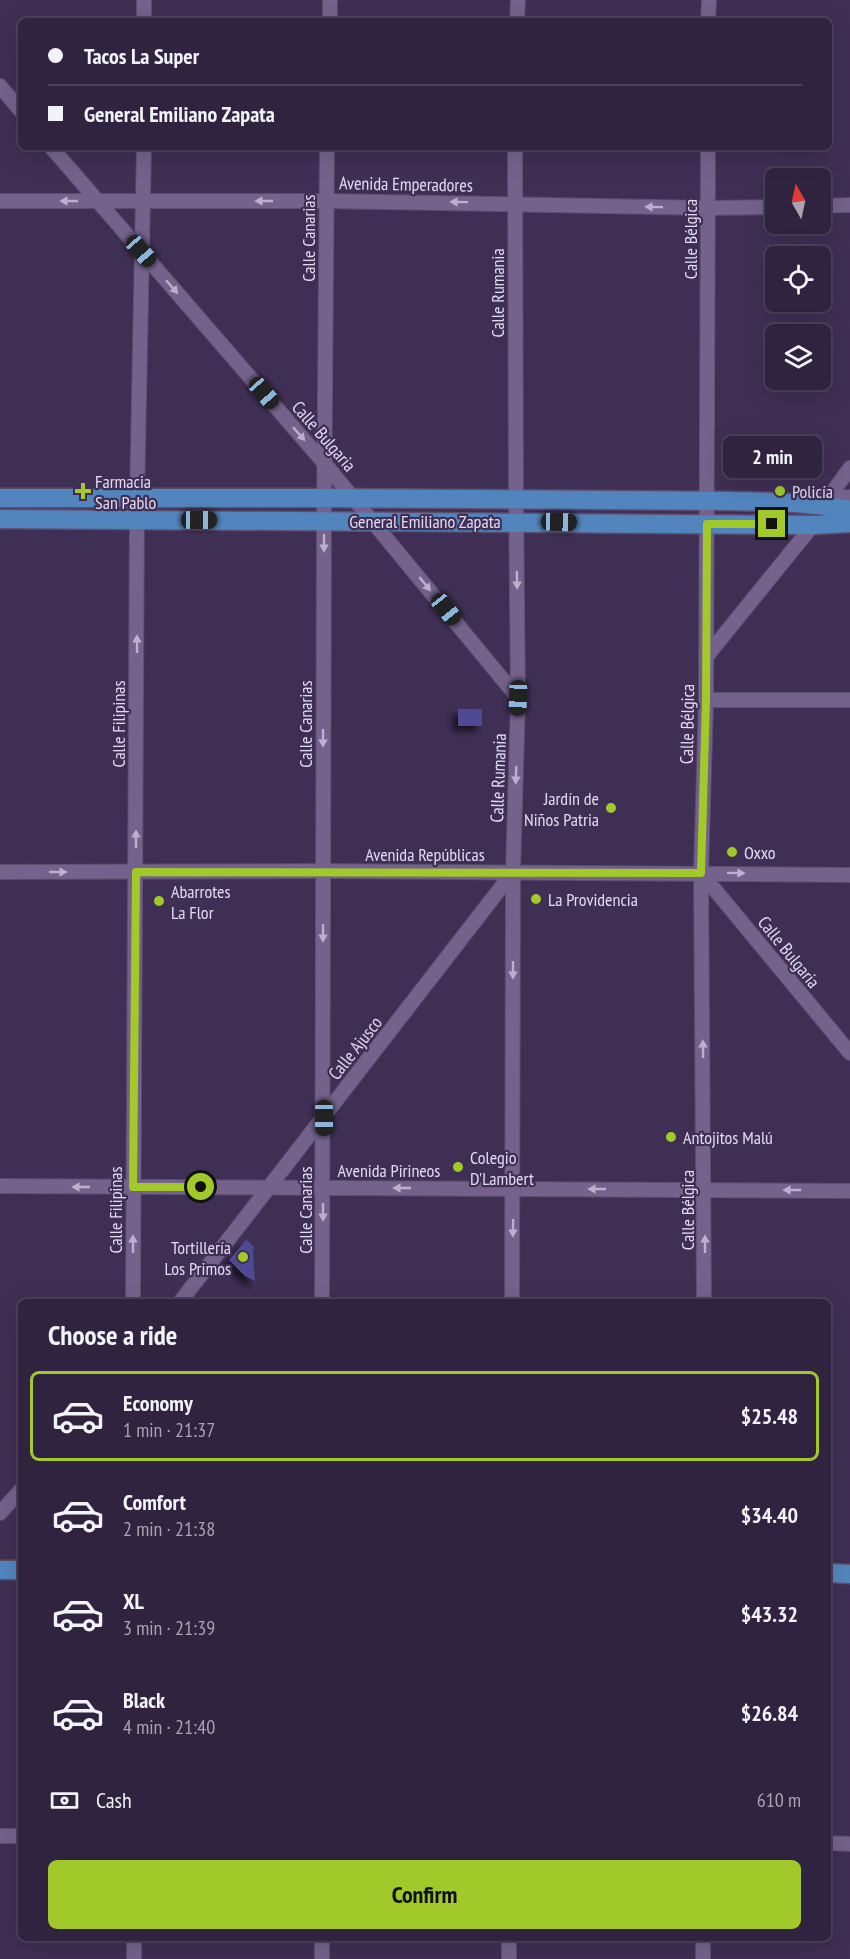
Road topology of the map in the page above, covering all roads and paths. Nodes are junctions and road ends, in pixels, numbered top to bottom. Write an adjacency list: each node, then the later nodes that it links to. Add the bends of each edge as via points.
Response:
1 (144, 0): 5 (street)
2 (330, 0): 6 (street)
3 (518, 0): 7 (street)
4 (709, 0): 8 (street)
5 (144, 18)
6 (330, 18)
7 (517, 18)
8 (708, 18)
9 (0, 86): 10 (street)
10 (18, 107)
11 (54, 150): 17 (street, Calle Bulgaria)
12 (144, 150): 19 (street, Calle Filipinas)
13 (327, 150): 18 (street, Calle Canarias)
14 (515, 150): 20 (street, Calle Rumania)
15 (708, 150): 24 (street, Calle Bélgica)
16 (0, 201): 17 (street, Avenida Emperadores, one-way to 16)
17 (97, 201): 19 (street, Avenida Emperadores); 25 (street, Calle Bulgaria)
18 (326, 201): 19 (street, Avenida Emperadores, one-way to 19); 20 (street, Avenida Emperadores, one-way to 18); 26 (street, Calle Canarias)
19 (144, 202): 25 (street, Calle Filipinas)
20 (514, 203): 24 (street, Avenida Emperadores, one-way to 20); 34 (street, Calle Rumania)
21 (850, 205): 22 (street)
22 (831, 206)
23 (765, 207): 24 (street, Avenida Emperadores)
24 (708, 208): 35 (street, Calle Bélgica)
25 (141, 251): 26 (street, Calle Bulgaria, one-way to 26); 31 (street, Calle Filipinas)
26 (325, 464): 32 (street, Calle Canarias); 33 (street, Calle Bulgaria)
27 (850, 468): 28 (street)
28 (829, 497): 29 (street, General Emiliano Zapata); 36 (street, General Emiliano Zapata)
29 (850, 497)
30 (0, 498): 31 (main road, General Emiliano Zapata)
31 (137, 498): 32 (main road, General Emiliano Zapata); 39 (street, Calle Filipinas)
32 (324, 498): 33 (main road, General Emiliano Zapata); 40 (street, Calle Canarias)
33 (354, 498): 34 (main road, General Emiliano Zapata); 41 (street, Calle Bulgaria)
34 (516, 500): 35 (main road, General Emiliano Zapata); 42 (street, Calle Rumania)
35 (707, 501): 36 (main road, General Emiliano Zapata); 44 (street, Calle Bélgica)
36 (788, 502): 37 (main road, General Emiliano Zapata)
37 (850, 510)
38 (0, 519): 39 (main road, General Emiliano Zapata)
39 (137, 520): 40 (main road, General Emiliano Zapata); 52 (street, Calle Filipinas, one-way to 39)
40 (324, 521): 41 (main road, General Emiliano Zapata); 50 (street, Calle Canarias, one-way to 50)
41 (374, 521): 42 (main road, General Emiliano Zapata); 47 (street, Calle Bulgaria, one-way to 47)
42 (516, 522): 44 (main road, General Emiliano Zapata); 47 (street, Calle Rumania, one-way to 47)
43 (850, 523): 45 (main road, General Emiliano Zapata)
44 (707, 524): 45 (main road, General Emiliano Zapata); 46 (street, Calle Bélgica)
45 (813, 525): 46 (street)
46 (706, 657): 48 (street, Calle Bélgica)
47 (518, 698): 53 (street, Calle Rumania, one-way to 53)
48 (706, 700): 49 (street); 54 (street, Calle Bélgica)
49 (850, 700)
50 (323, 871): 52 (street, Avenida Repúblicas); 53 (street, Avenida Repúblicas); 57 (street, Calle Canarias, one-way to 57)
51 (0, 872): 52 (street, Avenida Repúblicas, one-way to 52)
52 (136, 872): 59 (street, Calle Filipinas)
53 (513, 872): 54 (street, Avenida Repúblicas); 57 (street, Calle Ajusco); 62 (street, Calle Rumania, one-way to 62)
54 (701, 873): 55 (street, Avenida Repúblicas, one-way to 55); 56 (street, Calle Bulgaria); 63 (street, Calle Bélgica, one-way to 54)
55 (850, 875)
56 (850, 1053)
57 (324, 1118): 60 (street, Calle Ajusco); 61 (street, Calle Canarias)
58 (0, 1186): 59 (street, Avenida Pirineos, one-way to 58)
59 (133, 1187): 60 (street, Avenida Pirineos); 65 (street, Calle Filipinas, one-way to 59)
60 (269, 1188): 61 (street, Avenida Pirineos); 66 (street, Calle Ajusco)
61 (323, 1188): 62 (street, Avenida Pirineos, one-way to 61); 67 (street, Calle Canarias, one-way to 67)
62 (513, 1189): 63 (street, Avenida Pirineos, one-way to 62); 68 (street, Calle Rumania, one-way to 68)
63 (705, 1190): 64 (street, Avenida Pirineos, one-way to 63); 69 (street, Calle Bélgica, one-way to 63)
64 (850, 1191)
65 (132, 1299)
66 (182, 1299)
67 (322, 1299)
68 (512, 1299)
69 (704, 1299)
70 (18, 1493): 71 (street)
71 (0, 1513)
72 (0, 1570): 73 (main road)
73 (18, 1570)
74 (831, 1574): 75 (main road)
75 (850, 1574)
76 (0, 1836): 77 (street)
77 (18, 1836)
78 (831, 1844): 79 (street)
79 (850, 1844)
80 (134, 1941): 84 (street)
81 (322, 1941): 85 (street)
82 (508, 1941): 86 (street)
83 (703, 1941): 87 (street)
84 (134, 1959)
85 (322, 1959)
86 (509, 1959)
87 (703, 1959)

